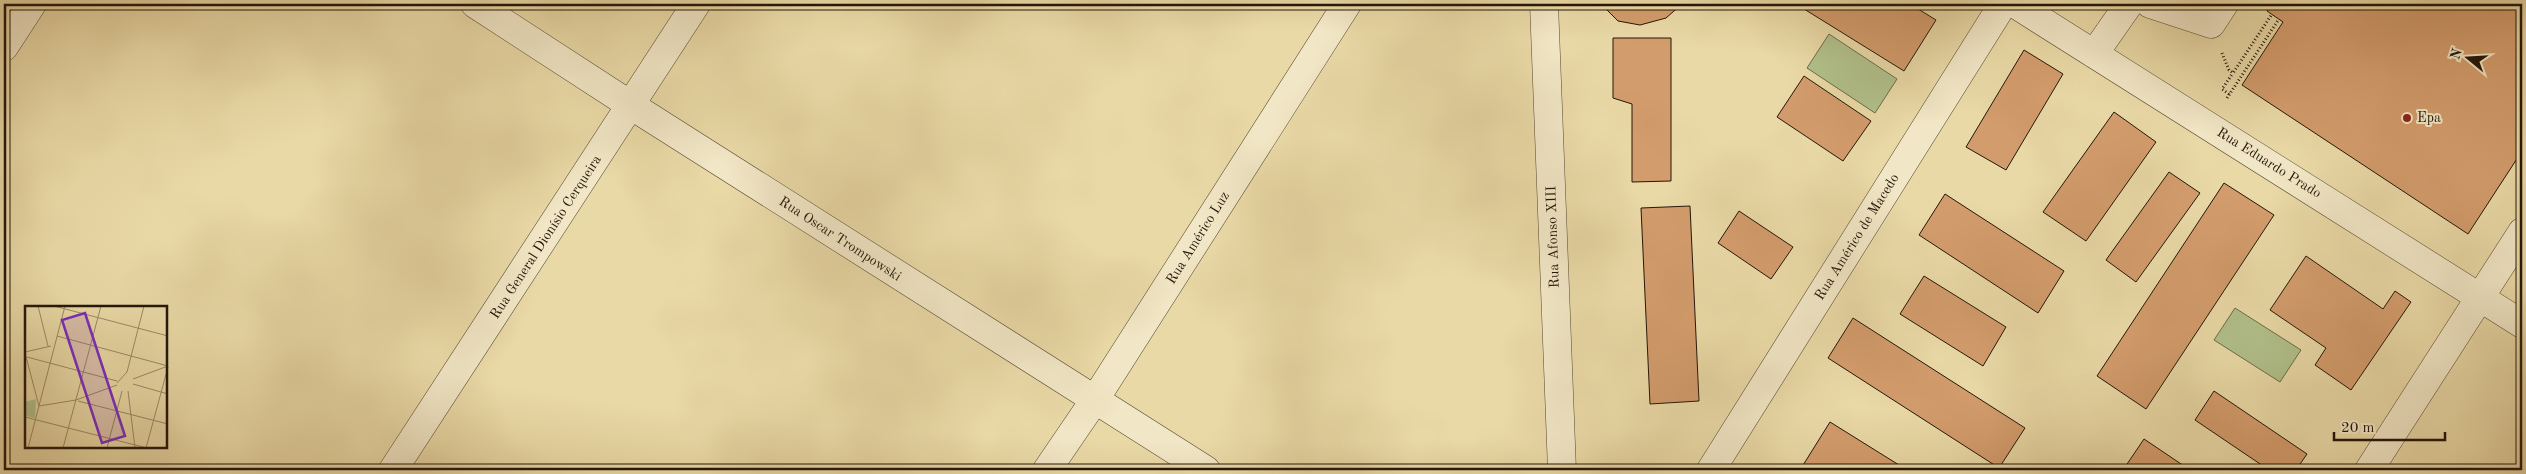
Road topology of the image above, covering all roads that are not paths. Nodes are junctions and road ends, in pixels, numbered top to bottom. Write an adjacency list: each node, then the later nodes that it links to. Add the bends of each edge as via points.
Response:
1 (32, 4): 11 (street)
2 (475, 4): 13 (street, Rua Oscar Trompowski)
3 (696, 4): 13 (street, Rua General Dionísio Cerqueira)
4 (1347, 4): 17 (street, Rua Américo Luz)
5 (1544, 4): 21 (street, Rua Afonso XIII)
6 (2003, 4): 22 (street, Rua Américo de Macedo)
7 (2014, 4): 12 (street, Rua Eduardo Prado)
8 (2129, 4): 12 (street)
9 (2150, 4): 10 (street, via 2211,24)
10 (2224, 4)
11 (4, 47)
12 (2094, 54): 15 (street, Rua Eduardo Prado)
13 (632, 106): 17 (street, Rua Oscar Trompowski); 18 (street, Rua General Dionísio Cerqueira)
14 (2522, 232): 15 (street)
15 (2482, 297): 16 (street, Rua Eduardo Prado); 23 (street)
16 (2522, 324)
17 (1094, 401): 19 (street, Rua Américo Luz); 20 (street, Rua Oscar Trompowski)
18 (393, 470)
19 (1047, 470)
20 (1206, 470)
21 (1562, 470)
22 (1711, 470)
23 (2369, 470)

